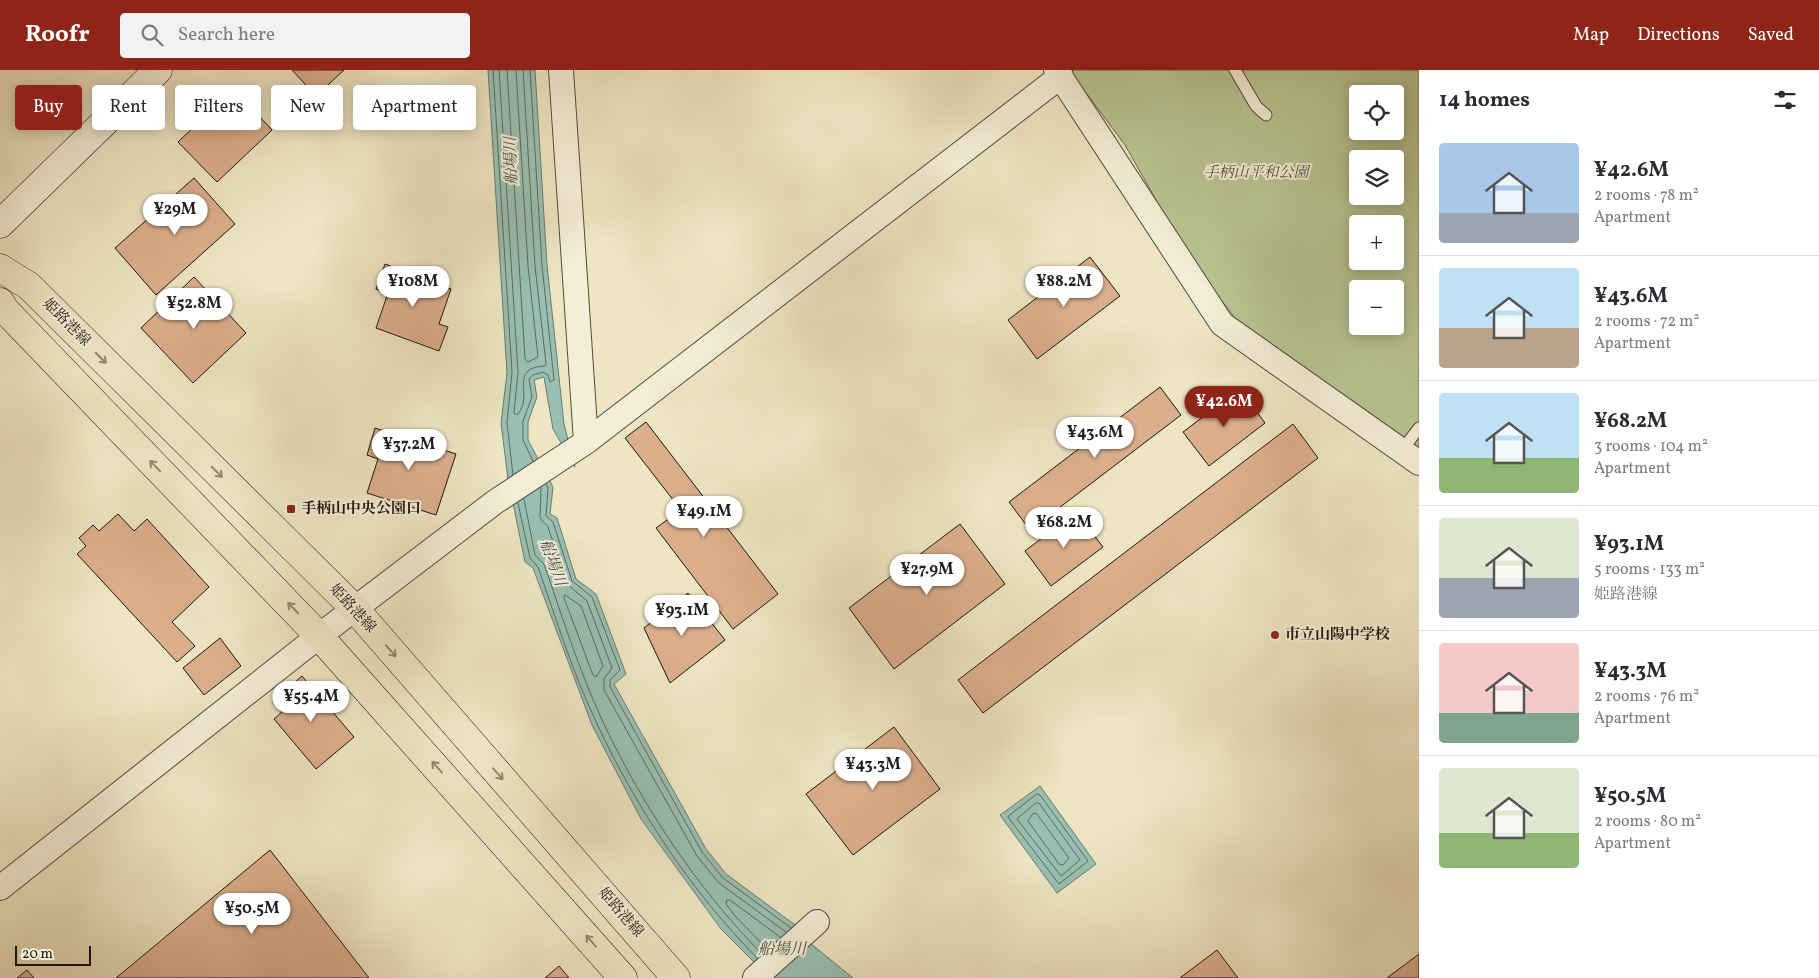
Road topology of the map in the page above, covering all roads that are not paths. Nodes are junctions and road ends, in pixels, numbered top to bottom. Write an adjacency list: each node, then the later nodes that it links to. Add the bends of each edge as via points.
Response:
1 (158, 70): 6 (street)
2 (561, 70): 10 (street)
3 (1235, 70): 5 (lane, via 1256,106)
4 (1059, 73): 10 (street); 11 (street, via 1222,324)
5 (1266, 115)
6 (0, 224)
7 (0, 268): 12 (main road, 姫路港線, one-way to 12, via 29,286)
8 (0, 302): 13 (main road, one-way to 8, via 4,310)
9 (1419, 428): 11 (lane)
10 (586, 442): 12 (street, via 495,502)
11 (1410, 456)
12 (355, 609): 13 (street); 17 (main road, 姫路港線, one-way to 17)
13 (319, 636): 14 (street); 16 (main road, one-way to 13)
14 (0, 888)
15 (817, 922): 18 (street)
16 (623, 978)
17 (676, 978)
18 (755, 978)

